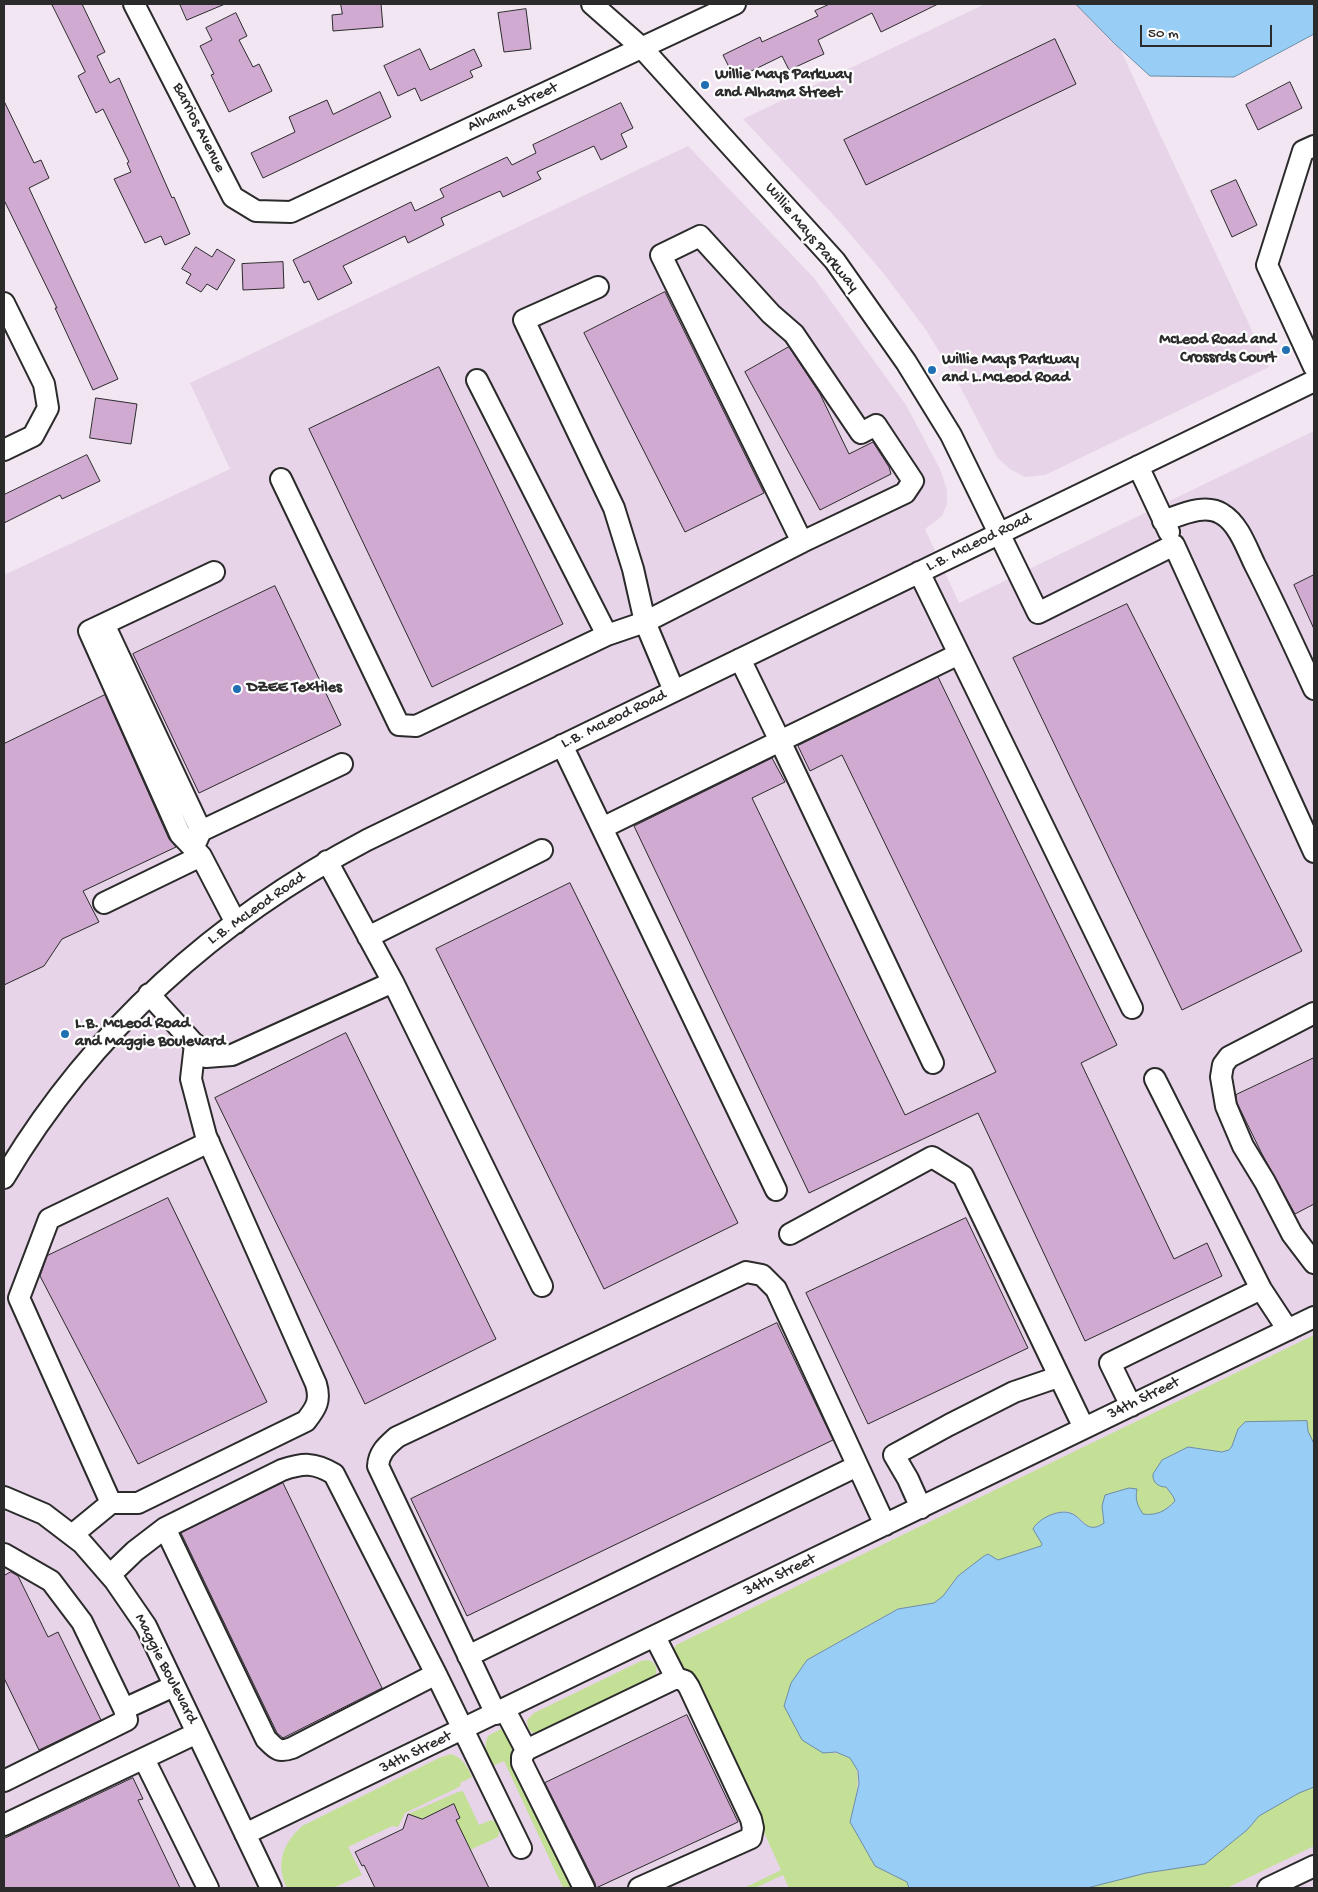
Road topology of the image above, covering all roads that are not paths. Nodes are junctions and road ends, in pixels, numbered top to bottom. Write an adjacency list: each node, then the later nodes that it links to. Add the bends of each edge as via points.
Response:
1 (134, 4): 6 (street, Barrios Avenue, via 233,197 256,211)
2 (592, 4): 4 (street, Willie Mays Parkway)
3 (734, 4): 4 (street, Alhama Street)
4 (642, 48): 6 (street, Alhama Street); 16 (street, Willie Mays Parkway, via 835,261 906,362 951,435)
5 (1314, 146): 9 (street, via 1303,151 1267,266)
6 (291, 212)
7 (598, 287): 21 (street, via 524,320 614,508)
8 (4, 303): 12 (street, via 44,384 48,408 33,436)
9 (1314, 367)
10 (477, 380): 22 (street)
11 (1314, 381): 13 (street, L.B. McLeod Road)
12 (4, 450)
13 (1138, 466): 15 (street); 16 (street, L.B. McLeod Road)
14 (280, 479): 22 (street, via 399,725 416,726)
15 (1164, 521): 18 (street); 25 (street, via 1196,510 1221,513 1229,520 1239,534)
16 (1000, 533): 18 (street, Willie Mays Parkway, via 1038,613); 20 (street, L.B. McLeod Road)
17 (802, 542): 17 (street, via 661,255 700,236 771,314 794,334 862,433 876,425 913,481 905,493); 21 (street)
18 (1174, 545): 33 (street)
19 (214, 572): 31 (street, via 89,631 180,834)
20 (919, 572): 23 (street); 24 (street, L.B. McLeod Road)
21 (645, 622): 22 (street); 26 (street)
22 (608, 635)
23 (959, 654): 27 (street); 40 (street)
24 (740, 659): 26 (street, L.B. McLeod Road); 27 (street)
25 (1314, 689)
26 (674, 691): 28 (street, L.B. McLeod Road)
27 (780, 741): 30 (street); 43 (street)
28 (562, 745): 30 (street); 34 (street, L.B. McLeod Road)
29 (342, 764): 31 (street)
30 (602, 828): 47 (street)
31 (199, 845): 35 (street); 36 (street)
32 (542, 850): 37 (street)
33 (1314, 852)
34 (327, 861): 36 (street, L.B. McLeod Road); 37 (street)
35 (104, 903)
36 (236, 923): 39 (street, L.B. McLeod Road)
37 (368, 937): 38 (street)
38 (393, 982): 42 (street, via 232,1055 206,1057); 50 (street)
39 (149, 994): 42 (street); 46 (street, L.B. McLeod Road, via 72,1078 21,1148)
40 (1132, 1008)
41 (1314, 1013): 49 (street, via 1229,1057 1223,1065 1221,1077 1226,1106 1242,1146 1292,1234)
42 (195, 1044): 45 (street, via 191,1079)
43 (933, 1062)
44 (1155, 1079): 51 (street)
45 (209, 1142): 59 (street, via 48,1219 23,1283 19,1298); 59 (street, via 316,1384 319,1402 306,1421 138,1503)
46 (4, 1178)
47 (776, 1190)
48 (790, 1234): 54 (street, via 932,1158 963,1176)
49 (1311, 1252)
50 (542, 1286)
51 (1262, 1289): 53 (street); 55 (street, via 1110,1363)
52 (1314, 1317): 53 (street, 34th Street)
53 (1288, 1330): 55 (street, 34th Street)
54 (1058, 1376): 56 (street); 60 (street, via 1014,1392 894,1455)
55 (1132, 1406): 56 (street, 34th Street)
56 (1084, 1428): 60 (street, 34th Street)
57 (857, 1466): 61 (street); 67 (street); 67 (street, via 776,1289 762,1275 746,1272 397,1437 383,1450 378,1466)
58 (4, 1497): 63 (street, Maggie Boulevard, via 44,1514)
59 (111, 1503): 63 (street)
60 (921, 1508): 61 (street, 34th Street)
61 (885, 1525): 66 (street, 34th Street)
62 (165, 1528): 65 (street); 68 (street, via 282,1470 296,1465 321,1466 334,1474); 68 (street, via 266,1739 276,1749 292,1748)
63 (72, 1535): 65 (street, Maggie Boulevard)
64 (4, 1554): 71 (street, via 51,1581 82,1622)
65 (110, 1575): 70 (street, Maggie Boulevard, via 146,1626)
66 (656, 1637): 69 (street); 72 (street, 34th Street)
67 (468, 1656): 72 (street)
68 (436, 1674): 73 (street)
69 (676, 1678): 75 (street); 85 (street, via 685,1681 689,1687 753,1828 751,1838)
70 (174, 1686): 71 (street); 74 (street, Maggie Boulevard)
71 (124, 1709): 77 (street, via 126,1720)
72 (501, 1712): 73 (street, 34th Street); 75 (street)
73 (463, 1730): 79 (street, 34th Street); 80 (street)
74 (197, 1733): 76 (street); 79 (street, Maggie Boulevard)
75 (526, 1750): 84 (street, via 522,1763)
76 (144, 1759): 78 (street); 82 (street)
77 (4, 1782)
78 (4, 1825)
79 (246, 1834): 83 (street, Maggie Boulevard)
80 (521, 1848)
81 (1314, 1866): 86 (street)
82 (208, 1888)
83 (272, 1888)
84 (584, 1888)
85 (639, 1888)
86 (1268, 1888)

